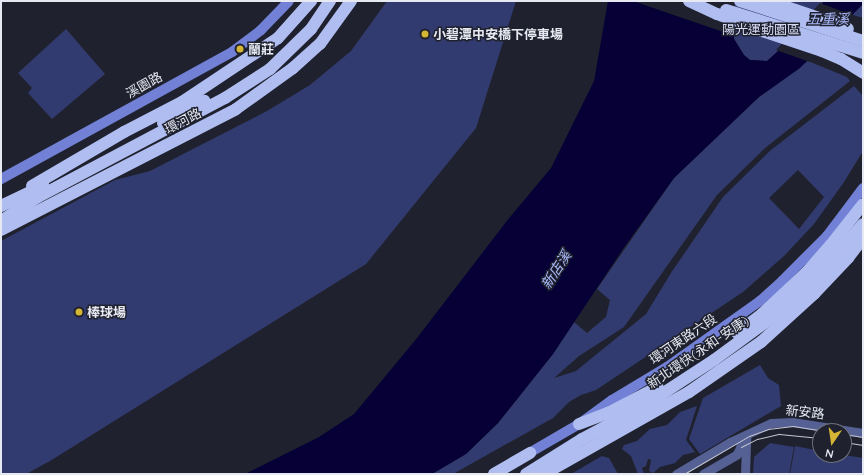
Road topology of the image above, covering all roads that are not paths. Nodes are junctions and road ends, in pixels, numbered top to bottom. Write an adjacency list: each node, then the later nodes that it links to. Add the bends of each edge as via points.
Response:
1 (289, 1): 14 (main road, 溪園路, via 261,30 232,52)
2 (311, 1): 17 (highway, 環河路, via 278,38 182,102 124,132)
3 (322, 1): 13 (highway, via 298,34 268,62)
4 (330, 1): 13 (highway, via 311,29 270,69 225,98)
5 (351, 1): 20 (highway, 環河路, via 320,44 293,68 236,109)
6 (689, 1): 12 (highway, via 717,14 841,59)
7 (696, 1): 11 (highway)
8 (740, 1): 10 (highway)
9 (769, 1): 10 (highway, via 834,23)
10 (863, 39)
11 (863, 53)
12 (863, 73)
13 (131, 145): 17 (highway); 18 (highway, via 38,197)
14 (1, 179)
15 (863, 188): 23 (main road, 環河東路六段, via 827,236 760,301 667,367 612,400)
16 (863, 204): 23 (highway, via 807,272 751,323 702,359 645,395)
17 (1, 205)
18 (1, 221)
19 (863, 224): 30 (highway, 新北環快(永和-安康), via 822,271 781,311 714,360 642,407 582,439)
20 (1, 230)
21 (863, 238): 31 (highway, via 814,294 785,322 749,350 689,392)
22 (863, 248): 32 (main road, via 821,295 754,353 697,392)
23 (579, 424): 26 (main road, 環河東路六段)
24 (863, 433): 25 (street, 新安路, via 785,422 764,425)
25 (746, 435): 33 (street, 新安路); 34 (street, via 737,454); 35 (street)
26 (530, 453): 27 (main road, 環河東路六段); 28 (street); 29 (highway)
27 (487, 474)
28 (490, 474)
29 (494, 474)
30 (526, 474)
31 (544, 474)
32 (550, 474)
33 (676, 474)
34 (703, 474)
35 (745, 474)

